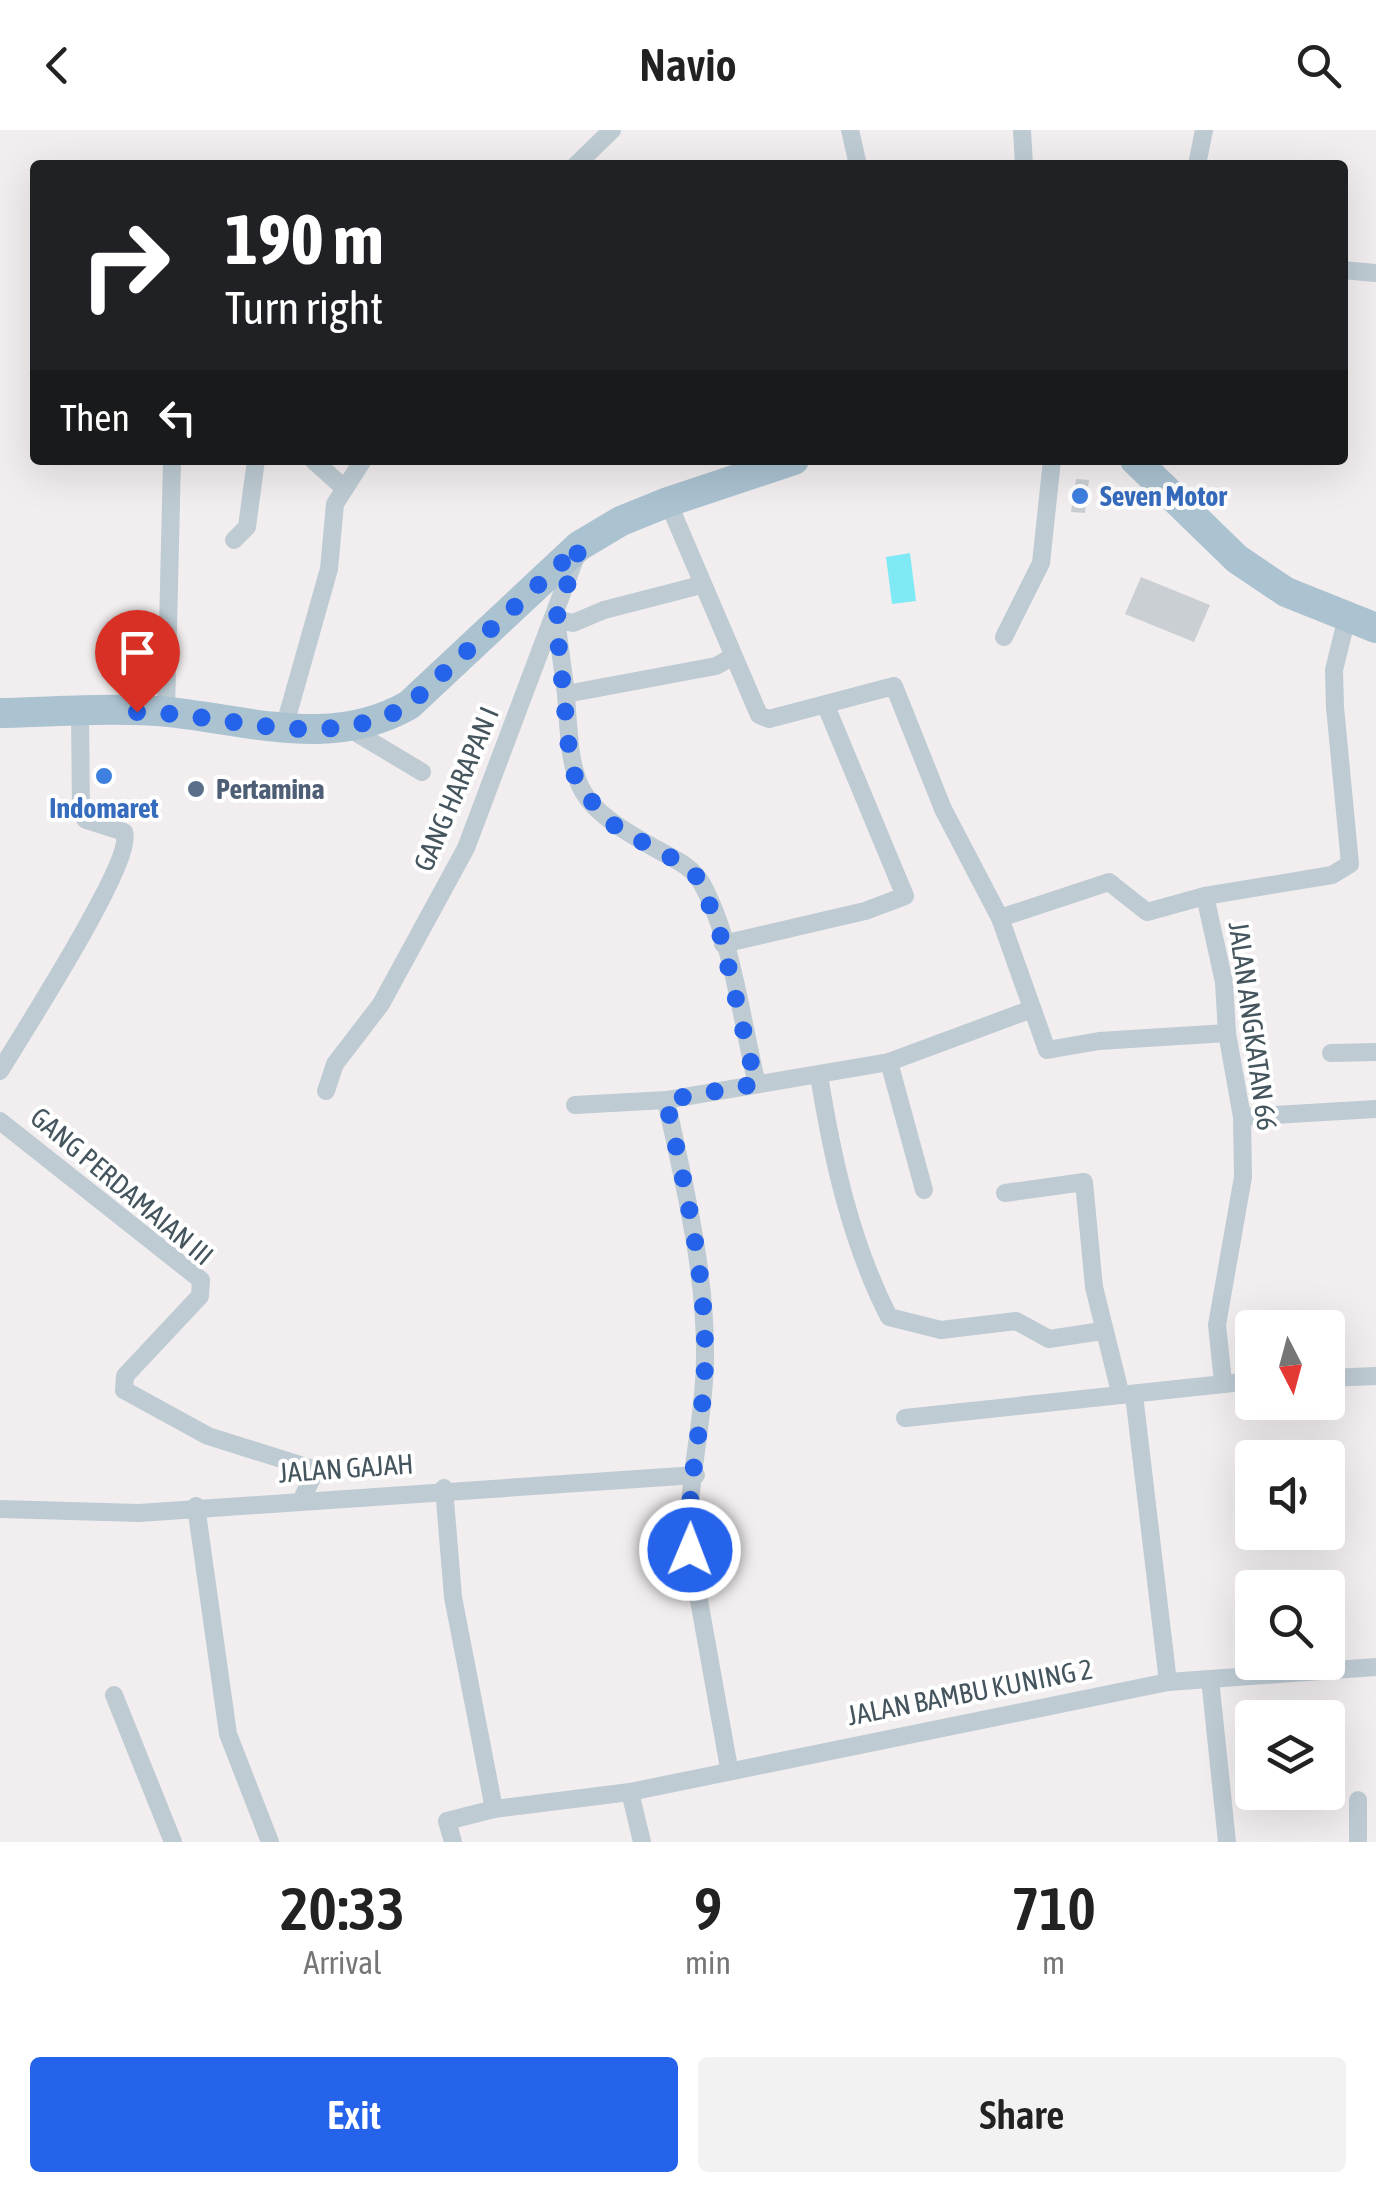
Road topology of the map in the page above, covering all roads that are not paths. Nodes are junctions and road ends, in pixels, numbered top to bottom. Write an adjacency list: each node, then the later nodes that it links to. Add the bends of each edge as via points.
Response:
1 (612, 130): 5 (street)
2 (850, 130): 6 (street)
3 (1022, 130): 7 (street)
4 (1204, 130): 8 (street)
5 (581, 160)
6 (857, 160)
7 (1024, 160)
8 (1198, 160)
9 (1348, 270): 10 (street)
10 (1376, 272)
11 (172, 465): 31 (street)
12 (255, 465): 20 (street, via 248,527)
13 (319, 465): 18 (street)
14 (359, 465): 18 (street)
15 (779, 465): 19 (main road)
16 (1051, 465): 26 (street, via 1041,562)
17 (1145, 465): 23 (main road, via 1237,560 1286,592)
18 (343, 487): 33 (street, via 334,504 322,598)
19 (668, 502): 21 (main road); 22 (street)
20 (234, 540)
21 (580, 546): 24 (street, GANG HARAPAN I); 34 (main road, via 409,705)
22 (700, 585): 24 (street, via 573,624); 27 (street)
23 (1347, 617): 25 (main road); 36 (street, JALAN ANGKATAN 66, via 1334,670 1334,707 1350,864 1332,876)
24 (556, 619): 28 (street); 47 (street, GANG HARAPAN I, via 466,848 382,1004 335,1064)
25 (1376, 628)
26 (1004, 637)
27 (732, 658): 28 (street); 29 (street, via 759,715 770,719)
28 (566, 694): 38 (street, via 578,787 617,828 690,868)
29 (826, 706): 37 (street, via 894,686 943,809); 38 (street, via 905,896)
30 (80, 711): 31 (main road); 32 (main road); 44 (street, via 81,813 124,832 126,848 100,904)
31 (166, 712): 33 (main road)
32 (0, 713)
33 (284, 728): 34 (main road)
34 (350, 729): 35 (street)
35 (422, 772)
36 (1204, 896): 37 (street, via 1146,912 1109,882); 40 (street, JALAN ANGKATAN 66, via 1224,982)
37 (1000, 918): 39 (street)
38 (722, 944): 46 (street)
39 (1032, 1009): 40 (street, via 1048,1050); 43 (street)
40 (1227, 1033): 51 (street, JALAN ANGKATAN 66)
41 (1330, 1052): 42 (street)
42 (1376, 1052)
43 (890, 1062): 45 (street); 53 (street)
44 (0, 1070)
45 (819, 1075): 46 (street); 55 (street, via 831,1155 889,1317 941,1330 1016,1321 1049,1339)
46 (756, 1084): 48 (street)
47 (326, 1092)
48 (666, 1100): 49 (street); 62 (street, via 702,1297 704,1415)
49 (575, 1104)
50 (1376, 1109): 51 (street)
51 (1242, 1117): 58 (street, JALAN ANGKATAN 66, via 1242,1176 1217,1324)
52 (0, 1121): 64 (street, GANG PERDAMAIAN III, via 201,1280 200,1296 125,1376 124,1390 208,1436 310,1468)
53 (924, 1190)
54 (1004, 1193): 55 (street, via 1084,1182)
55 (1102, 1331): 60 (street)
56 (1376, 1376): 57 (street)
57 (1345, 1377)
58 (1223, 1382): 59 (street); 60 (street)
59 (1235, 1382)
60 (1128, 1394): 61 (street); 69 (street)
61 (905, 1418)
62 (696, 1475): 63 (street, JALAN GAJAH); 71 (street, via 690,1550)
63 (444, 1488): 64 (street, JALAN GAJAH); 74 (street, via 452,1597)
64 (302, 1499): 65 (street, JALAN GAJAH)
65 (196, 1506): 66 (street, JALAN GAJAH, via 139,1513); 76 (street, via 228,1734)
66 (0, 1509)
67 (1376, 1667): 68 (street, JALAN BAMBU KUNING 2)
68 (1210, 1678): 69 (street, JALAN BAMBU KUNING 2); 79 (street)
69 (1168, 1682): 71 (street, JALAN BAMBU KUNING 2)
70 (114, 1695): 75 (street)
71 (730, 1768): 72 (street, JALAN BAMBU KUNING 2)
72 (630, 1792): 74 (street, JALAN BAMBU KUNING 2); 78 (street)
73 (1358, 1800): 80 (street)
74 (494, 1810): 77 (street, JALAN BAMBU KUNING 2, via 446,1821)
75 (174, 1842)
76 (270, 1842)
77 (452, 1842)
78 (642, 1842)
79 (1227, 1842)
80 (1358, 1842)

